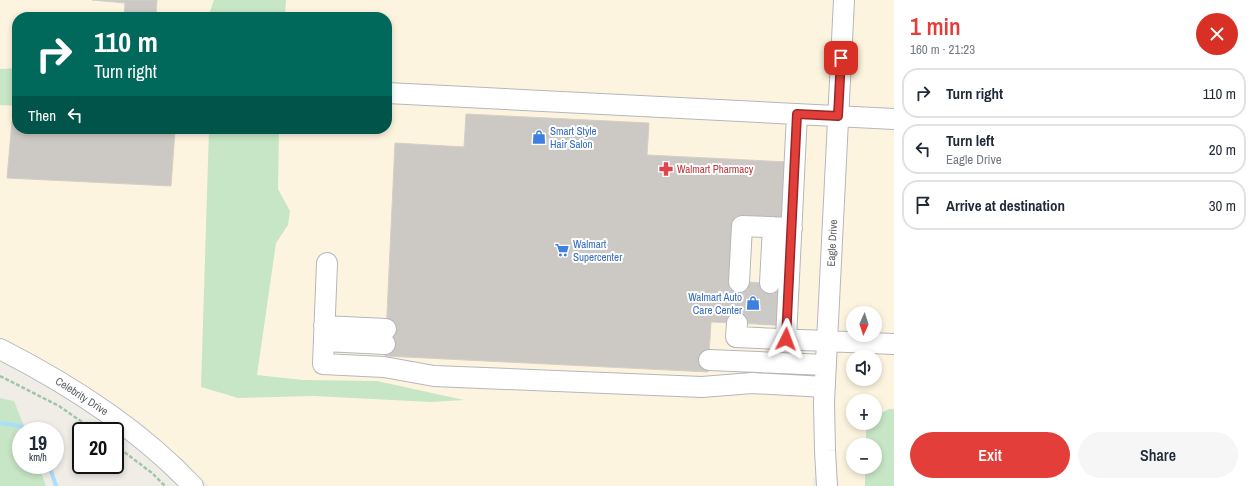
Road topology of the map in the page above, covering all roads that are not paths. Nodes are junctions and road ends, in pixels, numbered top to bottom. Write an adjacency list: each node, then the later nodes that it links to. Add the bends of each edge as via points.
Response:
1 (844, 0): 4 (street, Eagle Drive)
2 (392, 93): 3 (street)
3 (797, 114): 4 (street); 6 (street)
4 (838, 116): 5 (street); 13 (street, Eagle Drive)
5 (894, 119)
6 (770, 227): 6 (street, via 755,282 742,226); 13 (street, via 758,331)
7 (327, 263): 8 (street)
8 (324, 337): 9 (street); 13 (street, via 323,364 384,367 434,376 702,387 752,383)
9 (386, 340)
10 (894, 344): 13 (street)
11 (0, 350): 14 (street, Celebrity Drive, via 63,382 118,419 175,466)
12 (709, 360): 13 (street)
13 (826, 365): 15 (street, Eagle Drive)
14 (193, 486)
15 (827, 486)

